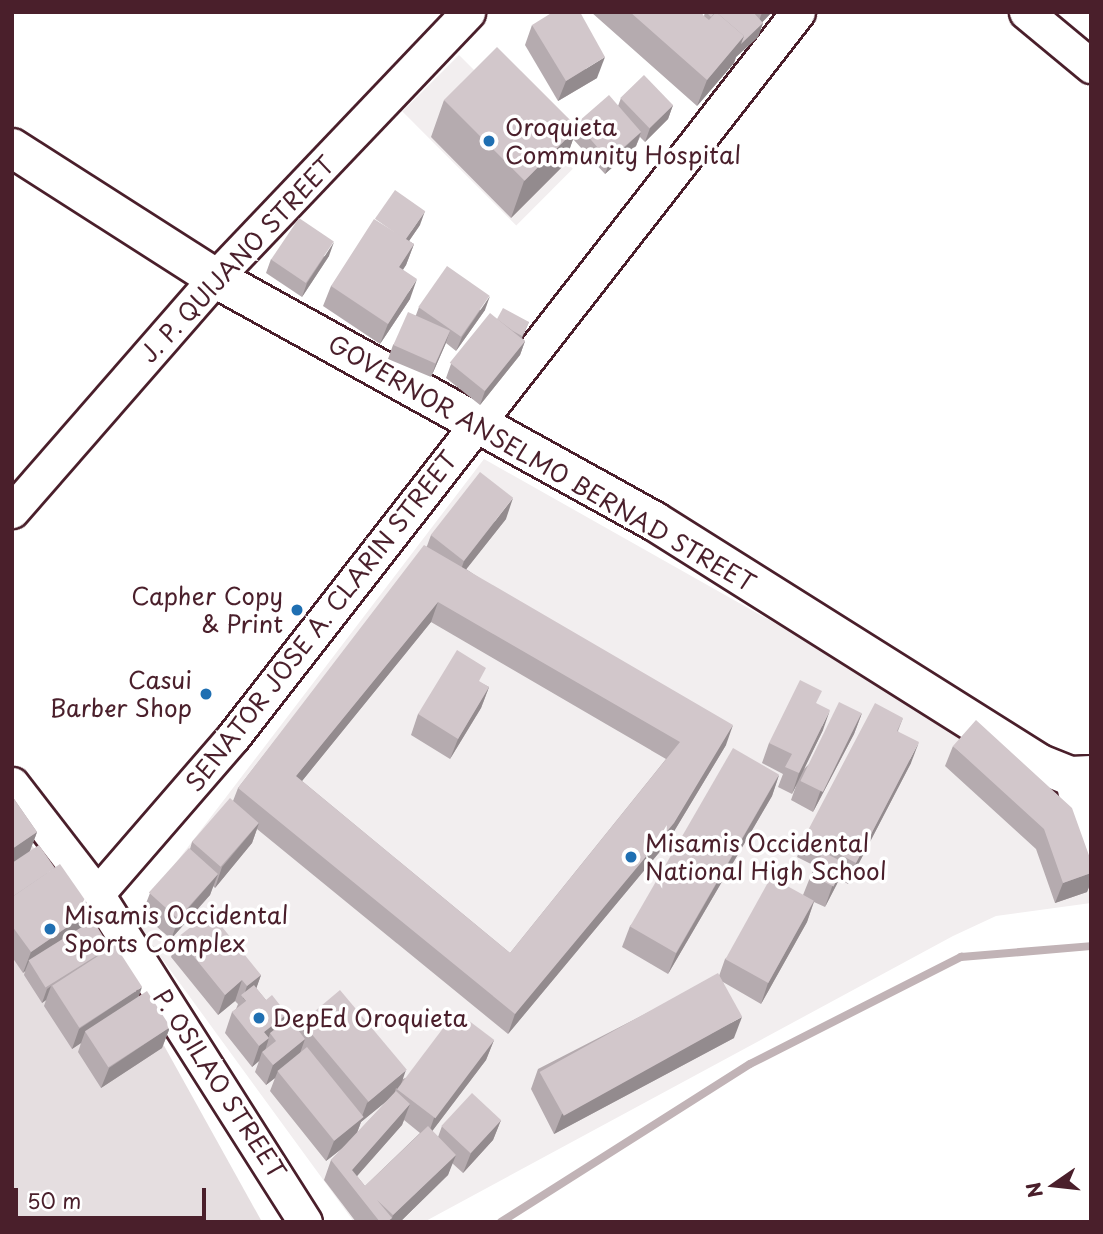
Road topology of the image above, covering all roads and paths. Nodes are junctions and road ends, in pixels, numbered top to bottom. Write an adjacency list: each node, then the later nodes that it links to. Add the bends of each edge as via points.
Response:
1 (468, 12): 6 (street, J. P. QUIJANO STREET)
2 (798, 12): 7 (street, SENATOR JOSE A. CLARIN STREET)
3 (1026, 12): 4 (street)
4 (1091, 66)
5 (12, 148): 6 (main road, GOVERNOR ANSELMO BERNAD STREET)
6 (215, 278): 7 (main road, GOVERNOR ANSELMO BERNAD STREET); 8 (street, J. P. QUIJANO STREET)
7 (478, 421): 9 (main road, GOVERNOR ANSELMO BERNAD STREET, via 654,522 1038,763); 12 (street, SENATOR JOSE A. CLARIN STREET, via 233,737)
8 (12, 511)
9 (1081, 776): 11 (street)
10 (12, 784): 12 (street, P. OSILAO STREET)
11 (1091, 863)
12 (97, 894): 13 (street, P. OSILAO STREET)
13 (305, 1218)

